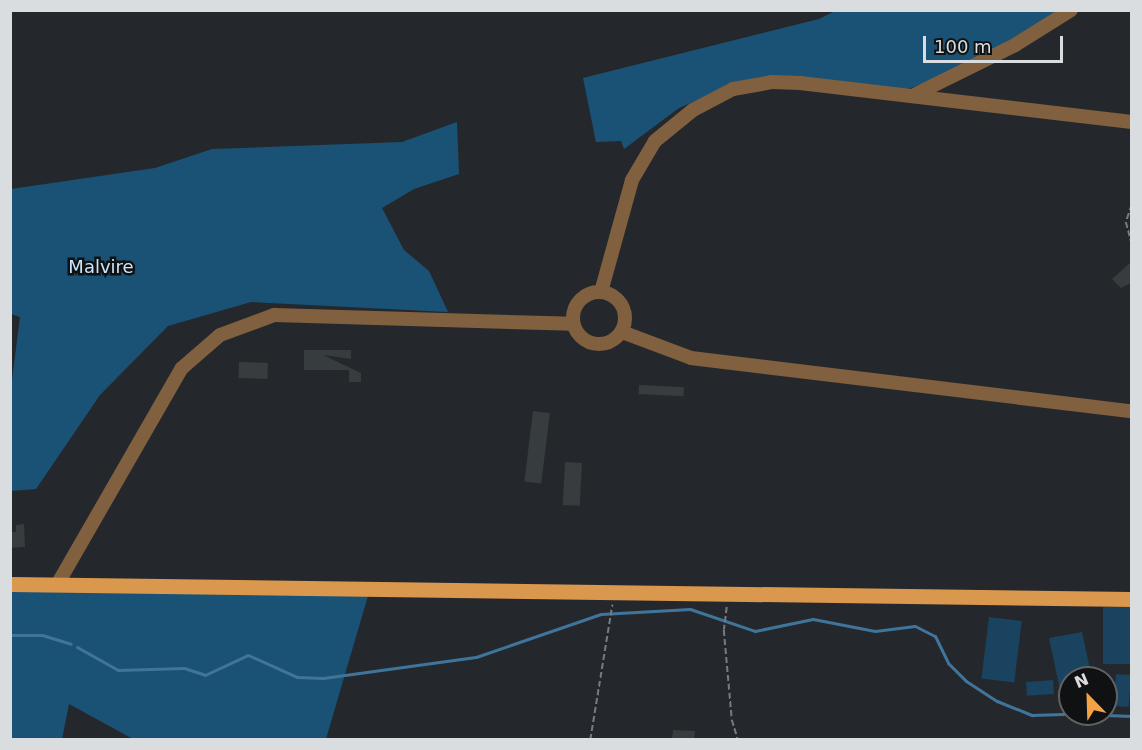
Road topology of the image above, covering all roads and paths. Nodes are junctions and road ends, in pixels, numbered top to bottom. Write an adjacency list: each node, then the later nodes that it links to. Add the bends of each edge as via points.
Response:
1 (1071, 10): 2 (lane, via 1014,45)
2 (912, 96): 3 (lane); 6 (lane, via 771,82 733,89 693,110 655,141 632,180)
3 (1131, 122)
4 (1131, 205): 5 (path, via 1126,222)
5 (1131, 244)
6 (601, 292): 7 (lane, via 582,298); 8 (lane, via 619,302 624,311)
7 (573, 324): 8 (lane, via 585,340 595,344 605,344); 11 (lane, via 274,315 220,335 182,368)
8 (622, 332): 9 (lane, via 691,358)
9 (1131, 411)
10 (10, 584): 11 (main road)
11 (57, 585): 12 (main road)
12 (1131, 599)
13 (612, 606): 15 (path)
14 (724, 618): 16 (path, via 732,720)
15 (590, 740)
16 (738, 740)

